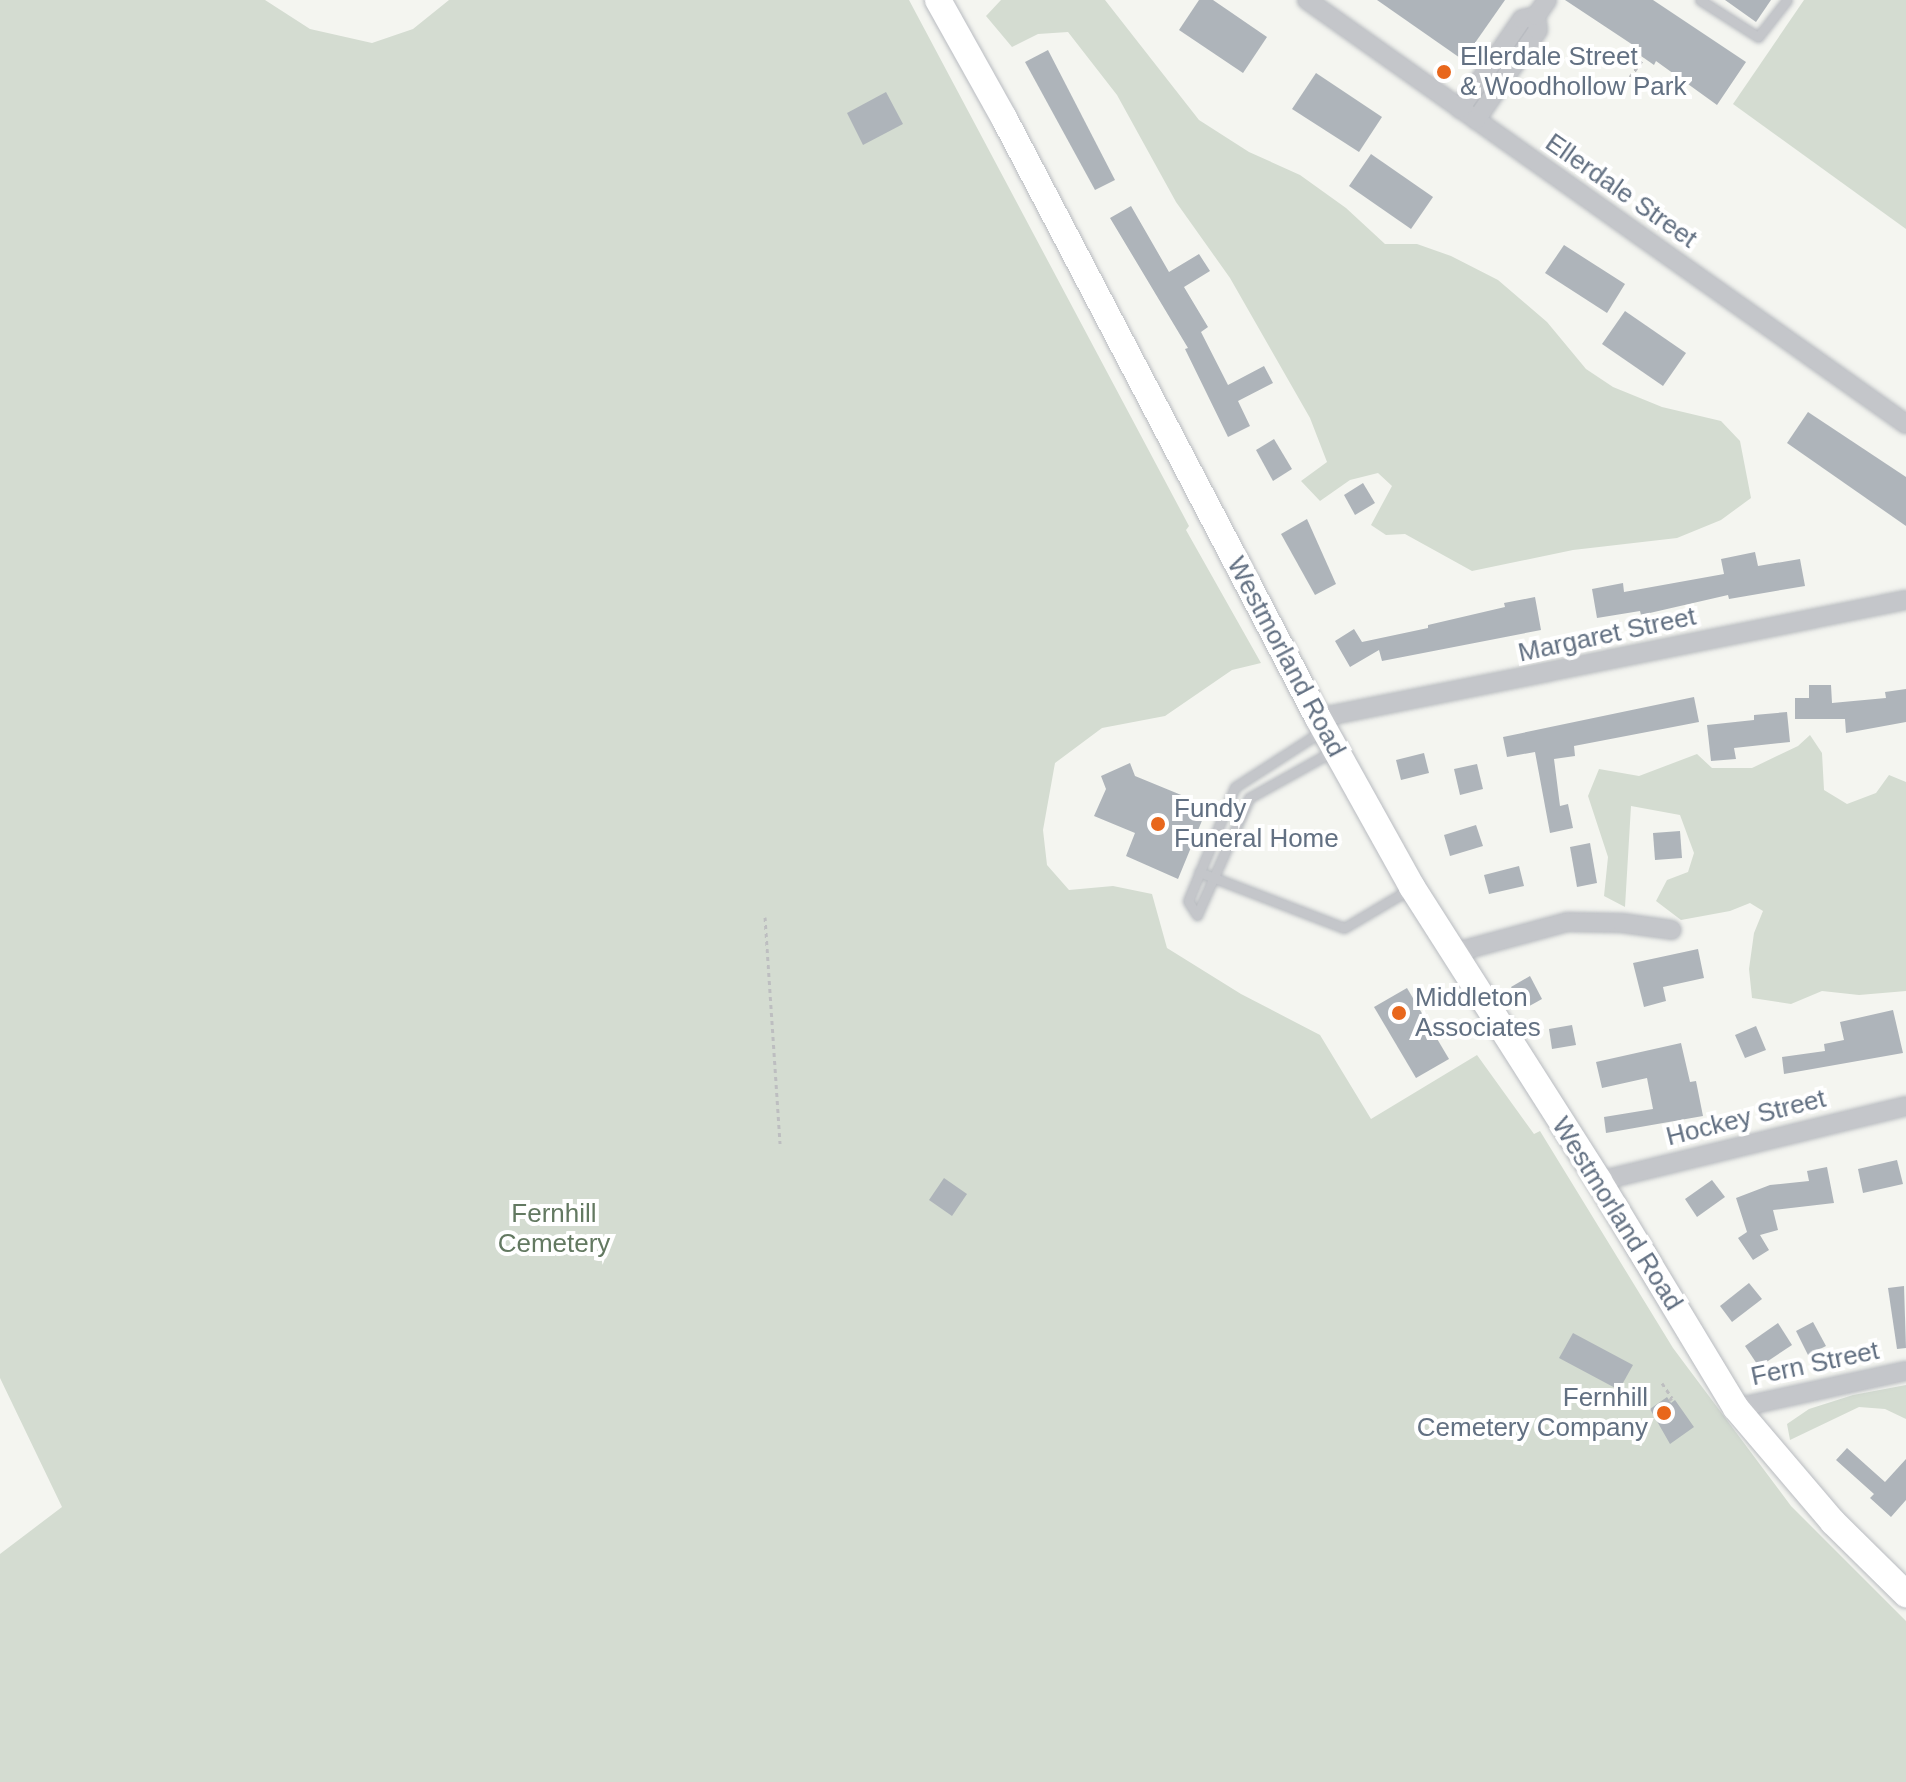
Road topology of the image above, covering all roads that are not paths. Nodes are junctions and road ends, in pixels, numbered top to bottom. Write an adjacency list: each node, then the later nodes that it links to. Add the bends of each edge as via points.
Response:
1 (938, 0): 10 (street, Westmorland Road)
2 (1307, 0): 6 (street, Ellerdale Street)
3 (1700, 0): 4 (lane, via 1758,37)
4 (1787, 0)
5 (1541, 6): 6 (street, via 1522,19); 7 (street, via 1538,30)
6 (1460, 109): 7 (street, Ellerdale Street)
7 (1476, 120): 8 (street, Ellerdale Street)
8 (1906, 424)
9 (1906, 600): 10 (street, Margaret Street)
10 (1326, 732): 11 (lane, via 1235,787); 12 (lane, via 1249,798); 13 (street, Westmorland Road)
11 (1199, 872): 12 (lane); 12 (lane, via 1188,901 1197,915)
12 (1214, 878): 13 (lane, via 1344,928)
13 (1412, 887): 15 (street, Westmorland Road)
14 (1672, 930): 15 (street, via 1567,922)
15 (1453, 953): 17 (street, Westmorland Road)
16 (1906, 1106): 17 (street, Hockey Street)
17 (1599, 1181): 19 (street, Westmorland Road)
18 (1906, 1371): 19 (street, Fern Street)
19 (1736, 1408): 20 (street, Westmorland Road, via 1833,1522)
20 (1906, 1594)

